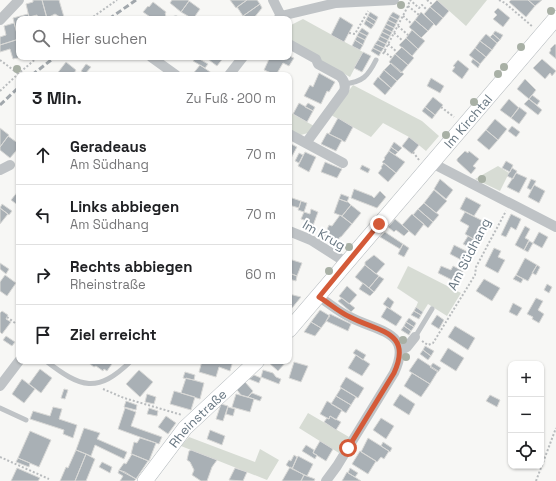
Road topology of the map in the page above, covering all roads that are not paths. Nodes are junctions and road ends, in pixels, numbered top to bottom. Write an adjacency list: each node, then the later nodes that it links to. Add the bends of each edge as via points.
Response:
1 (19, 0): 8 (street)
2 (273, 0): 5 (street)
3 (394, 0): 4 (street)
4 (336, 2): 6 (street)
5 (278, 16)
6 (286, 16)
7 (556, 18): 18 (street, Im Kirchtal)
8 (0, 20)
9 (292, 46): 15 (street, via 316,59 318,64 342,79)
10 (155, 60): 13 (street)
11 (241, 60): 14 (street)
12 (376, 60): 15 (lane, via 366,77)
13 (172, 72)
14 (231, 72)
15 (344, 84): 17 (street, via 344,91)
16 (292, 136): 17 (street)
17 (306, 143): 19 (street)
18 (426, 162): 22 (street); 24 (street, Im Kirchtal)
19 (343, 163)
20 (10, 165): 21 (street)
21 (0, 170)
22 (556, 227)
23 (292, 232): 24 (street, Im Krug, via 311,240)
24 (347, 263): 25 (street)
25 (319, 297): 27 (street); 29 (street, via 349,317 390,335)
26 (432, 309): 28 (lane)
27 (292, 327)
28 (415, 337): 29 (street, via 408,347)
29 (400, 350): 38 (street, via 399,362 394,373)
30 (16, 364): 34 (street)
31 (50, 364): 32 (lane, via 82,382 99,383 113,377)
32 (128, 364)
33 (251, 364): 37 (street, Rheinstraße, via 179,434)
34 (0, 386)
35 (0, 408): 36 (lane)
36 (26, 420)
37 (145, 481)
38 (326, 481)

